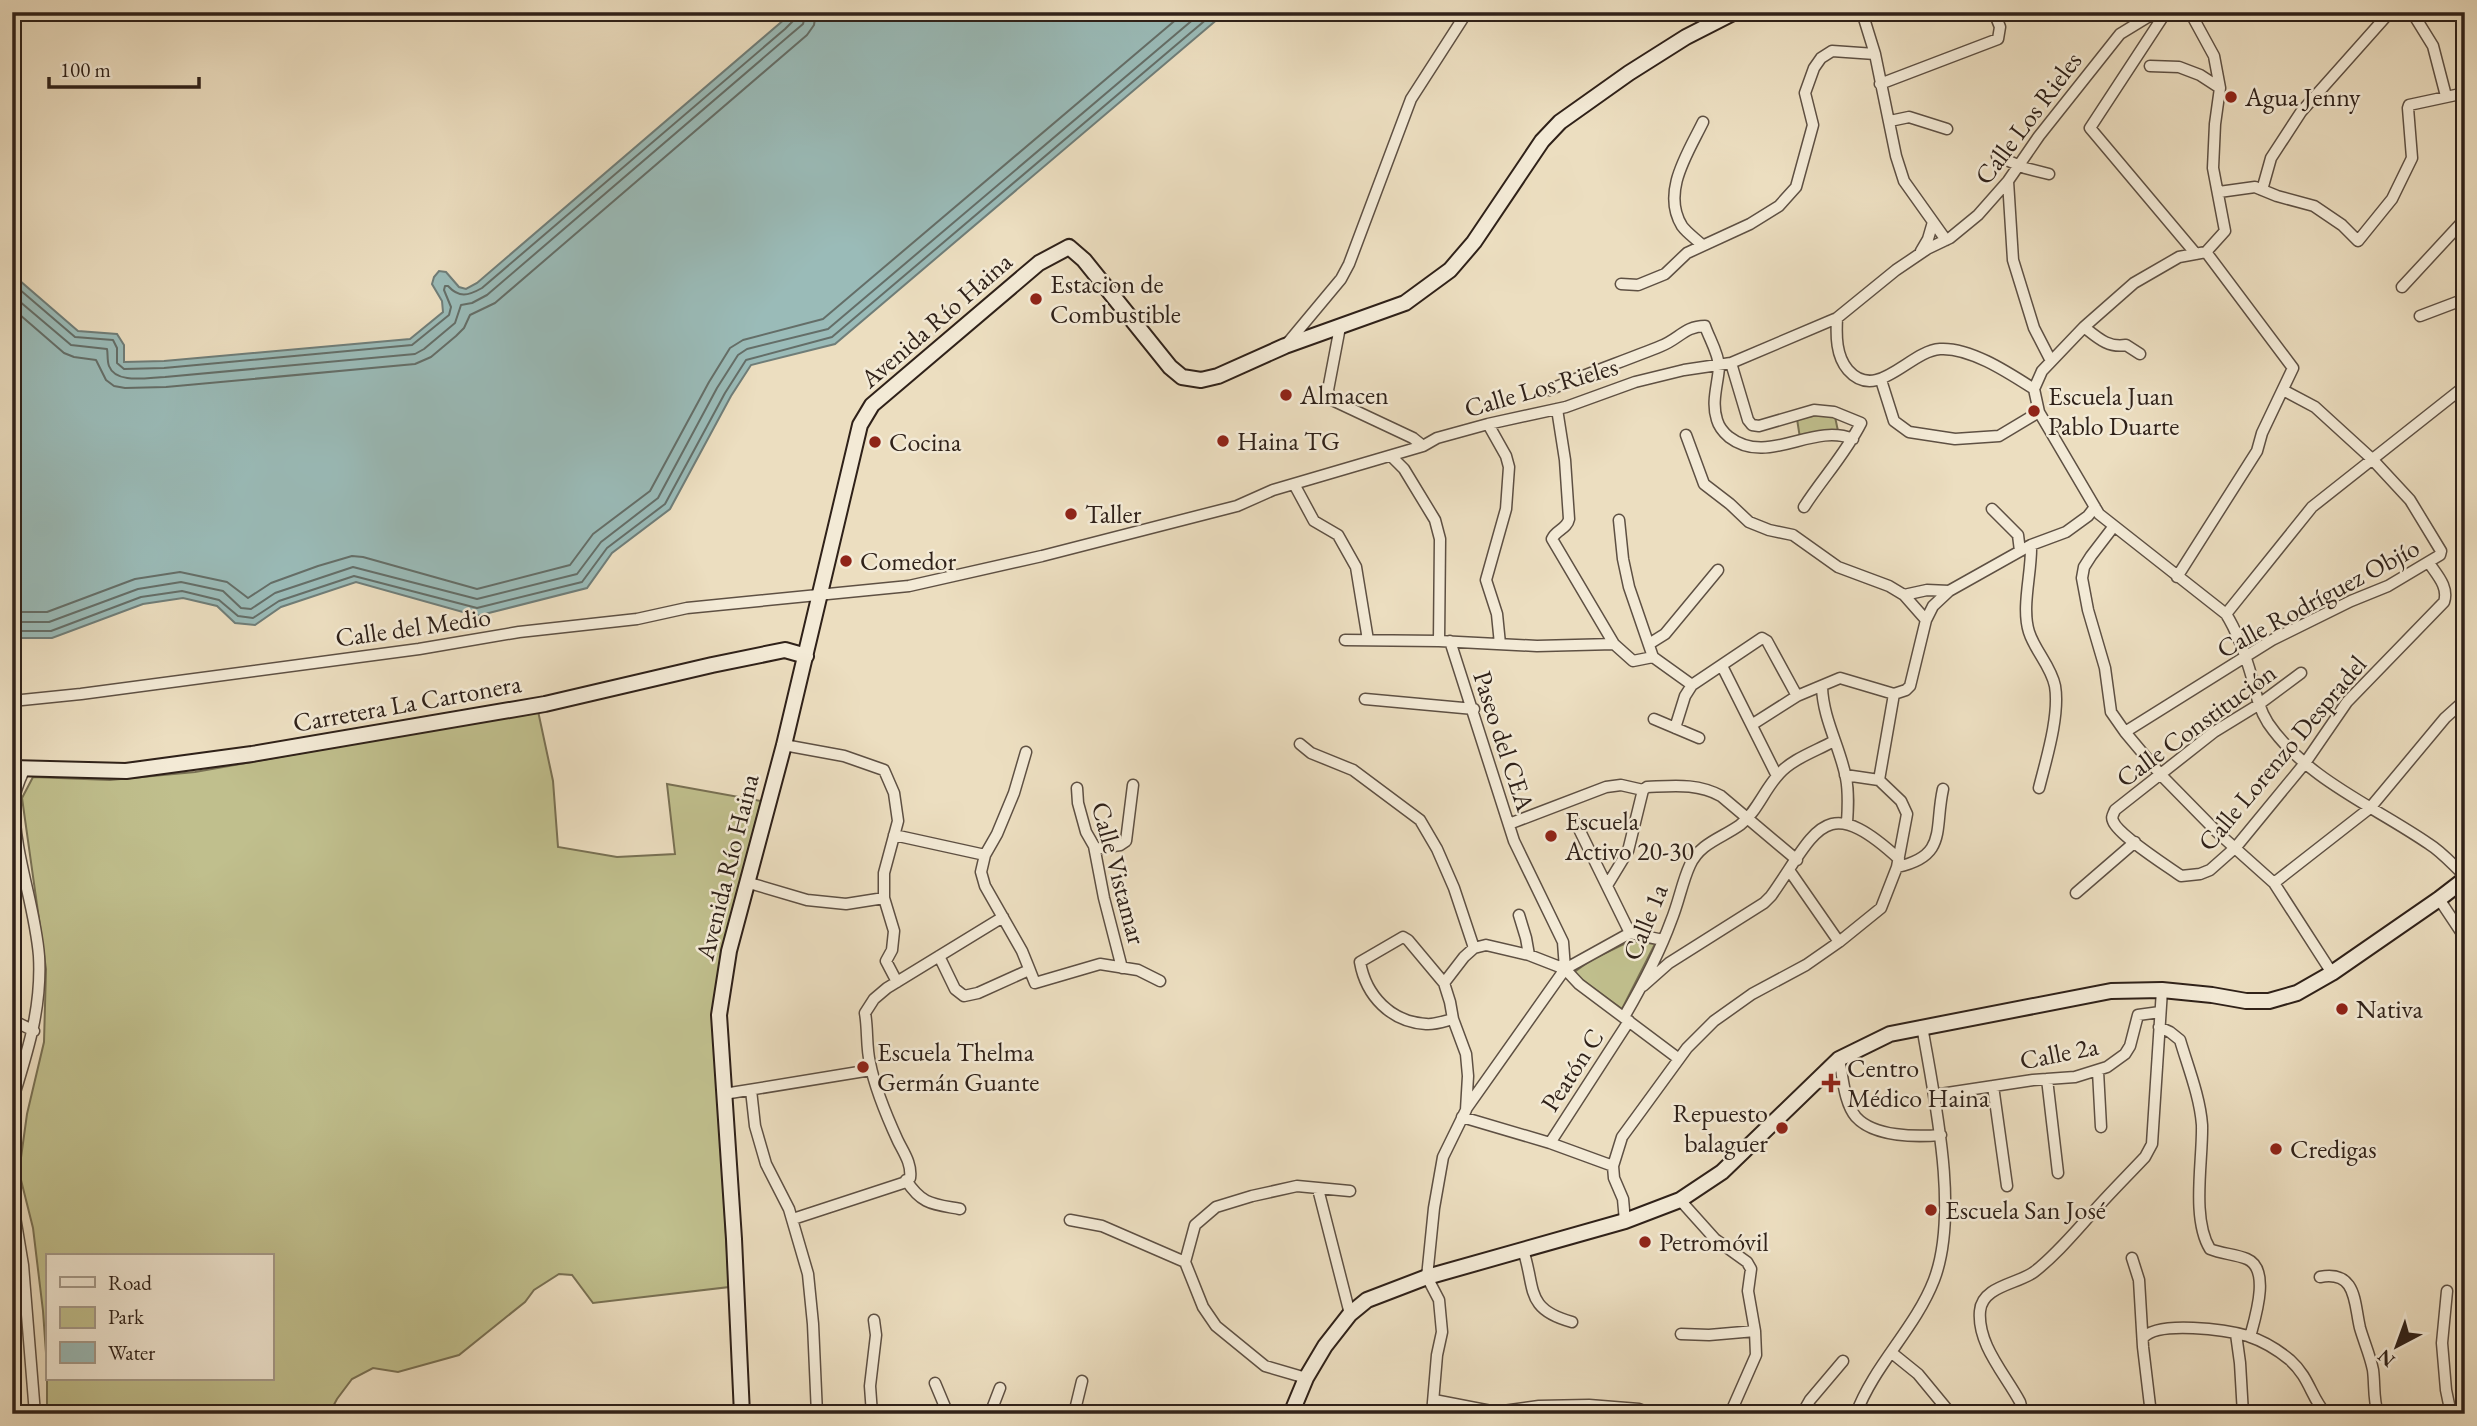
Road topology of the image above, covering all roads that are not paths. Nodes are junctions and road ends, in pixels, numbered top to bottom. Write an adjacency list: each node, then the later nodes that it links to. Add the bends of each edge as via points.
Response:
1 (1467, 12): 38 (street, via 1411,99 1341,279)
2 (1735, 12): 36 (street, Avenida Río Haina, via 1663,51 1560,122 1450,270 1405,303)
3 (1862, 12): 10 (street)
4 (1994, 12): 12 (street, via 2000,27 1998,39)
5 (2156, 12): 20 (street, Calle Los Rieles, via 2120,34)
6 (2166, 12): 29 (street, via 2090,128)
7 (2190, 12): 13 (street, via 2214,56)
8 (2390, 12): 23 (street, via 2301,112 2271,158)
9 (2412, 12): 15 (street, via 2433,46)
10 (1875, 54): 12 (street); 28 (street, via 1832,51 1821,58 1805,93 1812,125 1796,187 1779,206 1750,224)
11 (2150, 66): 13 (street, via 2179,67)
12 (1880, 84): 16 (street)
13 (2220, 88): 24 (street, via 2213,169)
14 (2465, 93): 15 (street)
15 (2446, 96): 23 (street, via 2407,108 2412,158 2392,199 2358,241 2314,206)
16 (1890, 121): 18 (street, via 1909,117); 26 (street, via 1904,181)
17 (1703, 122): 28 (street, via 1674,186 1683,226)
18 (1947, 129)
19 (1997, 156): 20 (street)
20 (2020, 165): 21 (street); 22 (street, Calle Los Rieles)
21 (2049, 174)
22 (2008, 181): 27 (street, Calle Los Rieles, via 1978,215); 40 (street, via 2012,260 2034,328)
23 (2262, 190): 24 (street)
24 (2219, 192): 29 (street, via 2225,231)
25 (2465, 219): 32 (street)
26 (1933, 222): 27 (street); 30 (street)
27 (1947, 240): 30 (street, Calle Los Rieles)
28 (1702, 245): 31 (street, via 1665,274 1638,285)
29 (2201, 253): 37 (street, via 2179,257 2134,283); 47 (street, via 2292,366)
30 (1919, 254): 35 (street, Calle Los Rieles)
31 (1621, 284)
32 (2402, 287)
33 (2465, 299): 34 (street)
34 (2420, 316)
35 (1837, 318): 41 (street, Calle Los Rieles); 43 (street, via 1840,360 1851,373 1867,381)
36 (1340, 327): 38 (street, Avenida Río Haina); 53 (street, via 1330,399)
37 (2084, 327): 39 (street, via 2107,344 2126,345); 40 (street)
38 (1286, 345): 69 (street, Avenida Río Haina, via 1218,376 1201,380 1182,377 1084,260 1069,247 1054,253 872,405 860,425)
39 (2140, 354)
40 (2051, 361): 45 (street)
41 (1731, 363): 42 (street, Calle Los Rieles); 52 (street, via 1752,425 1814,410 1834,412 1861,423)
42 (1719, 365): 46 (street, via 1705,326 1693,326 1665,345); 48 (street, Calle Los Rieles, via 1635,382); 52 (street, via 1714,389 1716,418 1722,431 1741,445 1771,448 1842,434)
43 (1881, 380): 45 (street, via 1918,355 1940,349 1994,364); 49 (street, via 1894,421 1909,432 1955,439 1999,436)
44 (2465, 386): 55 (street)
45 (2034, 389): 49 (street)
46 (1549, 390)
47 (2283, 390): 55 (street, Calle Rodríguez Objío, via 2315,407); 66 (street, via 2257,451)
48 (1557, 409): 50 (street, Calle Los Rieles); 76 (street, via 1569,519 1552,539)
49 (2039, 412): 58 (street)
50 (1488, 424): 53 (street, Calle Los Rieles); 75 (street, via 1509,467 1506,509 1486,580)
51 (1686, 435): 68 (street, via 1704,484 1749,522 1793,535 1838,567)
52 (1853, 439): 57 (street)
53 (1423, 446): 54 (street, Calle Los Rieles)
54 (1391, 456): 56 (street, Calle Los Rieles); 74 (street, via 1435,520)
55 (2372, 459): 64 (street, Calle Rodríguez Objío, via 2410,500 2441,551); 70 (street, via 2312,508)
56 (1294, 484): 69 (street, Calle Los Rieles, via 1237,506 1042,556 909,586); 73 (street, via 1314,521 1338,535 1356,567)
57 (1804, 507)
58 (2095, 507): 61 (street); 62 (street, via 2066,532)
59 (1992, 509): 63 (street, via 2018,535)
60 (1619, 520): 77 (street, via 1629,587)
61 (2114, 526): 66 (street); 95 (street, via 2091,555 2082,578 2105,668 2109,705)
62 (2031, 545): 63 (street); 109 (street, via 2026,597 2029,632 2055,687 2052,736)
63 (2020, 551): 67 (street)
64 (2429, 563): 80 (street, Calle Rodríguez Objío, via 2302,624); 101 (street, Calle Lorenzo Despradel, via 2447,594 2444,602 2347,702)
65 (1717, 570): 77 (street, via 1665,634)
66 (2178, 577): 70 (street)
67 (1949, 591): 68 (street); 71 (street)
68 (1904, 595): 71 (street)
69 (821, 596): 78 (street, Avenida Río Haina); 89 (street, Calle del Medio, via 687,608 637,619)
70 (2226, 614): 80 (street)
71 (1926, 620): 85 (street, via 1910,686)
72 (1345, 640): 73 (street)
73 (1368, 640): 74 (street)
74 (1445, 641): 75 (street); 91 (street, Paseo del CEA)
75 (1500, 644): 76 (street)
76 (1614, 644): 79 (street, via 1633,661)
77 (1649, 644): 79 (street)
78 (806, 656): 99 (street, Avenida Río Haina); 102 (street, Carretera La Cartonera, via 785,650 545,705 252,754 126,771)
79 (1653, 657): 83 (street)
80 (2245, 659): 90 (street); 95 (street, Calle Rodríguez Objío)
81 (1722, 666): 83 (street); 86 (street, via 1762,638); 93 (street)
82 (2301, 673): 90 (street, Calle Constitución)
83 (1692, 685): 94 (street)
84 (1822, 687): 85 (street, via 1840,678); 86 (street); 97 (street)
85 (1894, 694): 106 (street)
86 (1797, 696): 93 (street)
87 (1365, 699): 91 (street)
88 (2465, 700): 112 (street)
89 (12, 701)
90 (2258, 705): 101 (street); 104 (street, Calle Constitución, via 2214,732)
91 (1474, 709): 116 (street, Paseo del CEA)
92 (1654, 719): 94 (street)
93 (1753, 724): 105 (street)
94 (1675, 727): 96 (street)
95 (2124, 732): 104 (street)
96 (1699, 738)
97 (1834, 741): 103 (street); 105 (street, Calle 1a)
98 (1300, 744): 138 (street, via 1353,770 1420,820 1454,888)
99 (784, 745): 117 (street, via 844,756 884,770 894,793 898,821); 126 (street, Avenida Río Haina)
100 (1026, 752): 121 (street)
101 (2305, 763): 112 (street); 119 (street, Calle Lorenzo Despradel)
102 (19, 768): 156 (street, via 14,801 38,954)
103 (1845, 775): 106 (street); 115 (street)
104 (2161, 775): 118 (street, Calle Constitución, via 2112,817); 119 (street)
105 (1777, 776): 113 (street, Calle 1a)
106 (1878, 780): 123 (street, via 1906,807)
107 (1133, 785): 120 (street, via 1126,841)
108 (1077, 788): 120 (street, Calle Vistamar, via 1083,823)
109 (2039, 788)
110 (1943, 789): 123 (street, via 1938,835 1928,855 1913,864)
111 (1643, 790): 113 (street, via 1691,785 1709,789); 116 (street, via 1605,787); 128 (street, via 1628,851)
112 (2370, 808): 125 (street, via 2432,845); 127 (street)
113 (1748, 818): 122 (street); 136 (street, Calle 1a, via 1697,853)
114 (1576, 823): 128 (street)
115 (1847, 823): 122 (street, via 1823,827); 123 (street, via 1864,830)
116 (1508, 824): 142 (street, Paseo del CEA, via 1563,942)
117 (894, 835): 121 (street); 130 (street, via 884,873)
118 (2135, 842): 119 (street, Calle Lorenzo Despradel, via 2181,876 2210,870); 129 (street)
119 (2235, 847): 127 (street)
120 (1095, 849): 141 (street, Calle Vistamar)
121 (985, 855): 133 (street, via 981,873)
122 (1797, 860): 124 (street)
123 (1898, 863): 137 (street, via 1881,908)
124 (1789, 870): 137 (street); 148 (street, via 1764,903 1669,962)
125 (2465, 877): 131 (street)
126 (746, 882): 130 (street, via 807,900 846,904); 164 (street, Avenida Río Haina, via 719,1015)
127 (2274, 883): 144 (street)
128 (1608, 884): 134 (street)
129 (2076, 894)
130 (884, 898): 146 (street, via 894,931 886,961)
131 (2439, 899): 135 (street); 144 (street)
132 (1519, 915): 139 (street)
133 (1003, 918): 140 (street); 143 (street)
134 (1630, 933): 136 (street); 142 (street)
135 (2465, 938)
136 (1663, 940): 148 (street, Calle 1a)
137 (1839, 942): 157 (street, via 1714,1021)
138 (1474, 948): 139 (street, via 1486,945); 147 (street)
139 (1529, 955): 142 (street)
140 (939, 956): 143 (street, via 955,989 964,996); 146 (street)
141 (1122, 968): 143 (street, via 1100,964 1035,983); 145 (street)
142 (1565, 969): 152 (street); 167 (street)
143 (1029, 970)
144 (2332, 973): 149 (street, via 2297,993 2269,1001)
145 (1160, 981)
146 (897, 982): 159 (street, via 874,999 865,1013)
147 (1444, 983): 151 (street); 151 (street, via 1403,937 1360,962 1375,1000 1388,1010 1428,1025)
148 (1640, 989): 152 (street, Calle 1a)
149 (2162, 990): 150 (street); 154 (street, via 2111,990)
150 (2160, 1012): 155 (street); 160 (street, Calle 2a, via 2137,1016 2125,1054)
151 (1453, 1019): 167 (street, via 1466,1054)
152 (1627, 1019): 157 (street); 170 (street, Peatón C)
153 (12, 1020): 156 (street)
154 (1922, 1026): 158 (street, via 1890,1034); 165 (street)
155 (2159, 1027): 196 (street, via 2180,1040 2202,1122 2204,1240 2218,1253 2248,1259 2259,1271); 221 (street, via 2154,1129 2145,1157 2032,1273 2001,1287 1981,1303 1983,1337)
156 (34, 1031): 166 (street)
157 (1679, 1059): 171 (street, via 1622,1137)
158 (1839, 1059): 169 (street, via 1848,1100 1855,1116 1866,1125 1911,1137); 178 (street, via 1722,1172)
159 (872, 1070): 163 (street); 173 (street, via 911,1170)
160 (2098, 1071): 161 (street, Calle 2a); 168 (street)
161 (2047, 1079): 162 (street, Calle 2a); 172 (street)
162 (1993, 1086): 165 (street, Calle 2a); 174 (street)
163 (751, 1090): 164 (street); 180 (street, via 766,1164)
164 (724, 1094): 208 (street, Avenida Río Haina)
165 (1934, 1095): 169 (street)
166 (12, 1102)
167 (1464, 1113): 170 (street); 187 (street, via 1443,1157)
168 (2101, 1127)
169 (1941, 1135): 198 (street, via 1944,1208 1934,1279)
170 (1550, 1143): 171 (street)
171 (1613, 1166): 182 (street)
172 (2057, 1173)
173 (905, 1182): 179 (street, via 916,1196); 180 (street)
174 (2007, 1186)
175 (1318, 1189): 176 (street); 186 (street, via 1297,1186 1216,1207 1195,1225); 190 (street)
176 (1350, 1191)
177 (12, 1199): 183 (street)
178 (1680, 1200): 182 (street); 193 (street, via 1715,1239 1747,1262)
179 (960, 1209)
180 (793, 1219): 209 (street, via 808,1274)
181 (1070, 1220): 186 (street, via 1102,1226)
182 (1625, 1221): 184 (street)
183 (16, 1249): 207 (street)
184 (1523, 1250): 187 (street); 192 (street, via 1539,1305 1556,1318)
185 (2132, 1258): 197 (street, via 2139,1280)
186 (1185, 1262): 200 (street, via 1216,1326 1265,1366)
187 (1427, 1277): 190 (street, via 1367,1300); 204 (street, via 1439,1300 1442,1332)
188 (2320, 1277): 225 (street, via 2336,1275 2355,1295 2371,1358)
189 (2447, 1291): 226 (street, via 2442,1343)
190 (1350, 1314): 200 (street)
191 (874, 1320): 210 (street)
192 (1572, 1322)
193 (1755, 1331): 194 (street); 217 (street, via 1756,1355)
194 (1681, 1334)
195 (2236, 1334): 196 (street); 197 (street, via 2193,1328 2147,1332); 223 (street)
196 (2250, 1337): 224 (street, via 2290,1360)
197 (2143, 1338): 222 (street)
198 (1892, 1353): 219 (street); 220 (street, via 1918,1374)
199 (1843, 1361): 218 (street)
200 (1306, 1378): 214 (street)
201 (1082, 1381): 213 (street)
202 (935, 1383): 211 (street)
203 (1000, 1388): 212 (street)
204 (1434, 1400): 205 (street, via 1496,1412); 215 (street)
205 (1550, 1410): 206 (street)
206 (1625, 1411): 216 (street, via 1639,1409)
207 (35, 1414)
208 (742, 1414)
209 (817, 1414)
210 (872, 1414)
211 (948, 1414)
212 (990, 1414)
213 (1074, 1414)
214 (1291, 1414)
215 (1432, 1414)
216 (1652, 1414)
217 (1730, 1414)
218 (1802, 1414)
219 (1856, 1414)
220 (1951, 1414)
221 (2023, 1414)
222 (2151, 1414)
223 (2243, 1414)
224 (2326, 1414)
225 (2378, 1414)
226 (2451, 1414)

